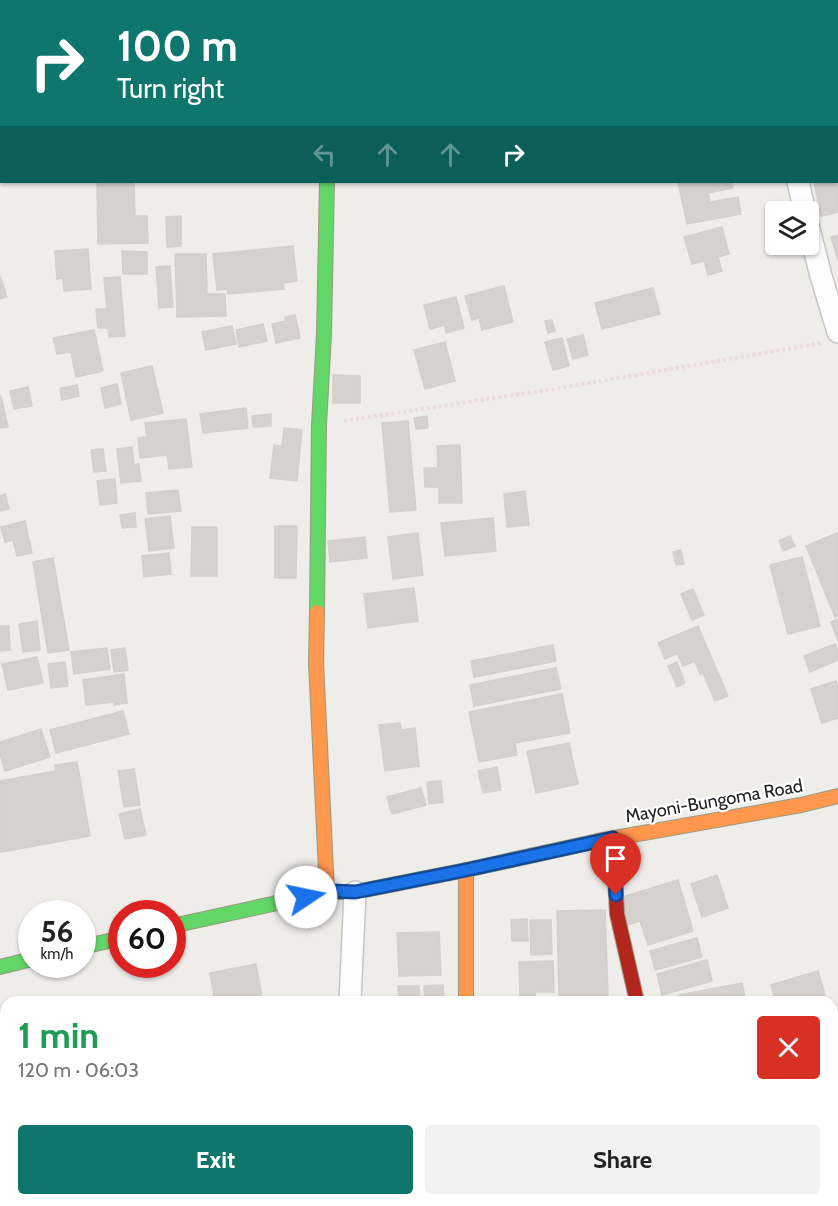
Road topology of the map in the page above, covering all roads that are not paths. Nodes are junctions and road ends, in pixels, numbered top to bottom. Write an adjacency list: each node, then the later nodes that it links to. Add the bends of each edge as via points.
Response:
1 (327, 183): 9 (street, via 316,662)
2 (798, 183): 3 (street)
3 (802, 201)
4 (816, 255): 5 (street)
5 (832, 337)
6 (838, 796): 7 (street, Mayoni-Bungoma Road)
7 (613, 838): 8 (street, Mayoni-Bungoma Road); 16 (street, via 617,914)
8 (466, 870): 10 (street, Mayoni-Bungoma Road); 15 (street)
9 (327, 892): 10 (street, Mayoni-Bungoma Road); 11 (street, Mayoni-Bungoma Road)
10 (355, 892): 14 (street)
11 (186, 923)
12 (18, 962): 13 (street)
13 (0, 967)
14 (350, 996)
15 (466, 996)
16 (636, 996)

